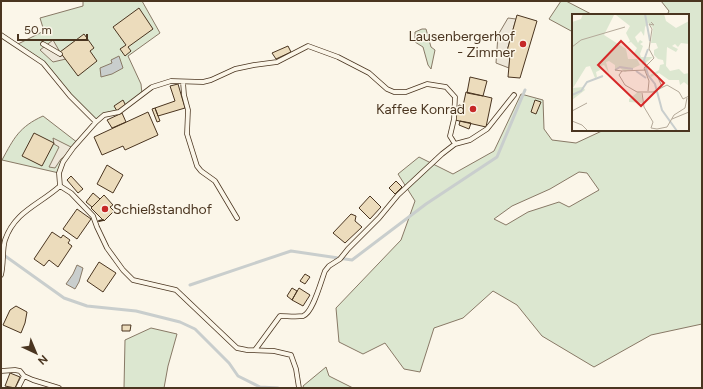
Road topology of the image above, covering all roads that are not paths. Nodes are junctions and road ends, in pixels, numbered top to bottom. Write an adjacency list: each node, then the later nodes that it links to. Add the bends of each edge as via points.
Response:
1 (1, 35): 6 (lane, via 44,63 70,96)
2 (43, 44): 3 (lane)
3 (60, 54)
4 (183, 82): 6 (lane, via 171,81 152,87 119,112 104,115); 7 (lane, via 203,82 235,69 277,62 308,46 370,73 386,89 394,92 406,92 426,84 446,87 455,97 450,136); 9 (lane, via 188,110 187,134 197,166 201,172 215,181)
5 (514, 95): 7 (lane, via 487,129 470,140)
6 (96, 122): 8 (lane, via 64,162 59,173)
7 (455, 144): 11 (lane, via 398,195 340,259 329,266 307,314 280,316)
8 (60, 186): 10 (lane, via 52,194 26,209 14,224 4,241); 11 (lane, via 71,193 93,216 107,248 133,280 176,290 237,348)
9 (237, 218)
10 (1, 275)
11 (255, 350): 14 (lane, via 291,354)
12 (1, 372): 13 (lane, via 15,370)
13 (24, 376): 15 (lane); 16 (lane)
14 (298, 386)
15 (18, 388)
16 (60, 388)

